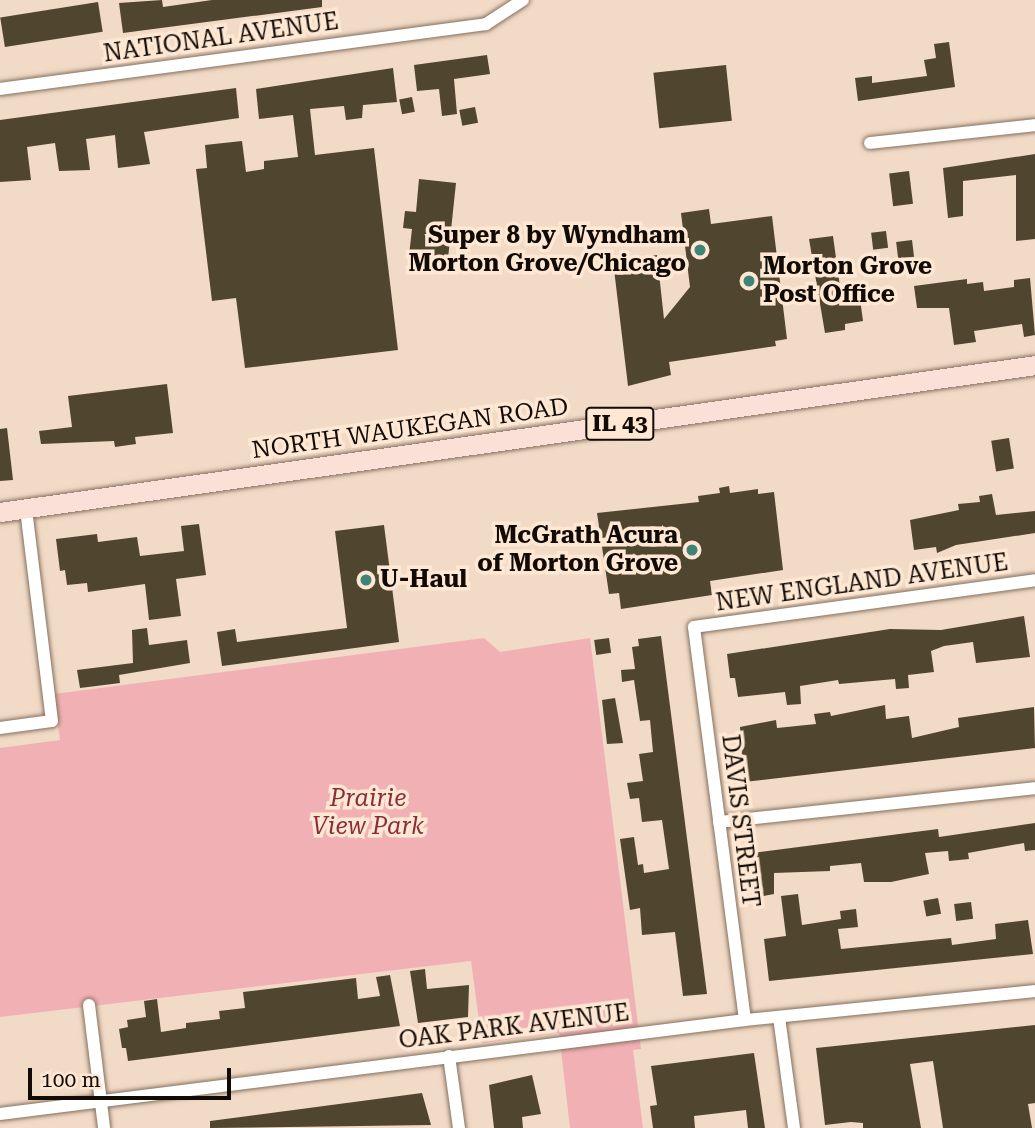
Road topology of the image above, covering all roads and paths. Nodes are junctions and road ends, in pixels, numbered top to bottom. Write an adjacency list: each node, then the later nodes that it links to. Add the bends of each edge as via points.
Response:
1 (523, 0): 2 (street, NATIONAL AVENUE, via 486,24)
2 (0, 89)
3 (1035, 125): 4 (street)
4 (870, 143)
5 (1035, 365): 6 (main road, NORTH WAUKEGAN ROAD / IL 43)
6 (26, 509): 7 (main road, NORTH WAUKEGAN ROAD / IL 43); 10 (street, via 52,721)
7 (0, 512)
8 (1035, 580): 9 (street, NEW ENGLAND AVENUE)
9 (694, 627): 12 (street, DAVIS STREET)
10 (0, 728)
11 (1035, 788): 12 (street)
12 (719, 822): 16 (street, DAVIS STREET)
13 (1035, 991): 15 (street, OAK PARK AVENUE)
14 (89, 1005): 18 (street)
15 (779, 1017): 16 (street, OAK PARK AVENUE); 22 (street)
16 (745, 1020): 17 (street, OAK PARK AVENUE)
17 (449, 1056): 18 (street, OAK PARK AVENUE); 21 (street)
18 (101, 1100): 19 (street, OAK PARK AVENUE); 20 (street)
19 (0, 1114)
20 (104, 1128)
21 (459, 1128)
22 (794, 1128)

